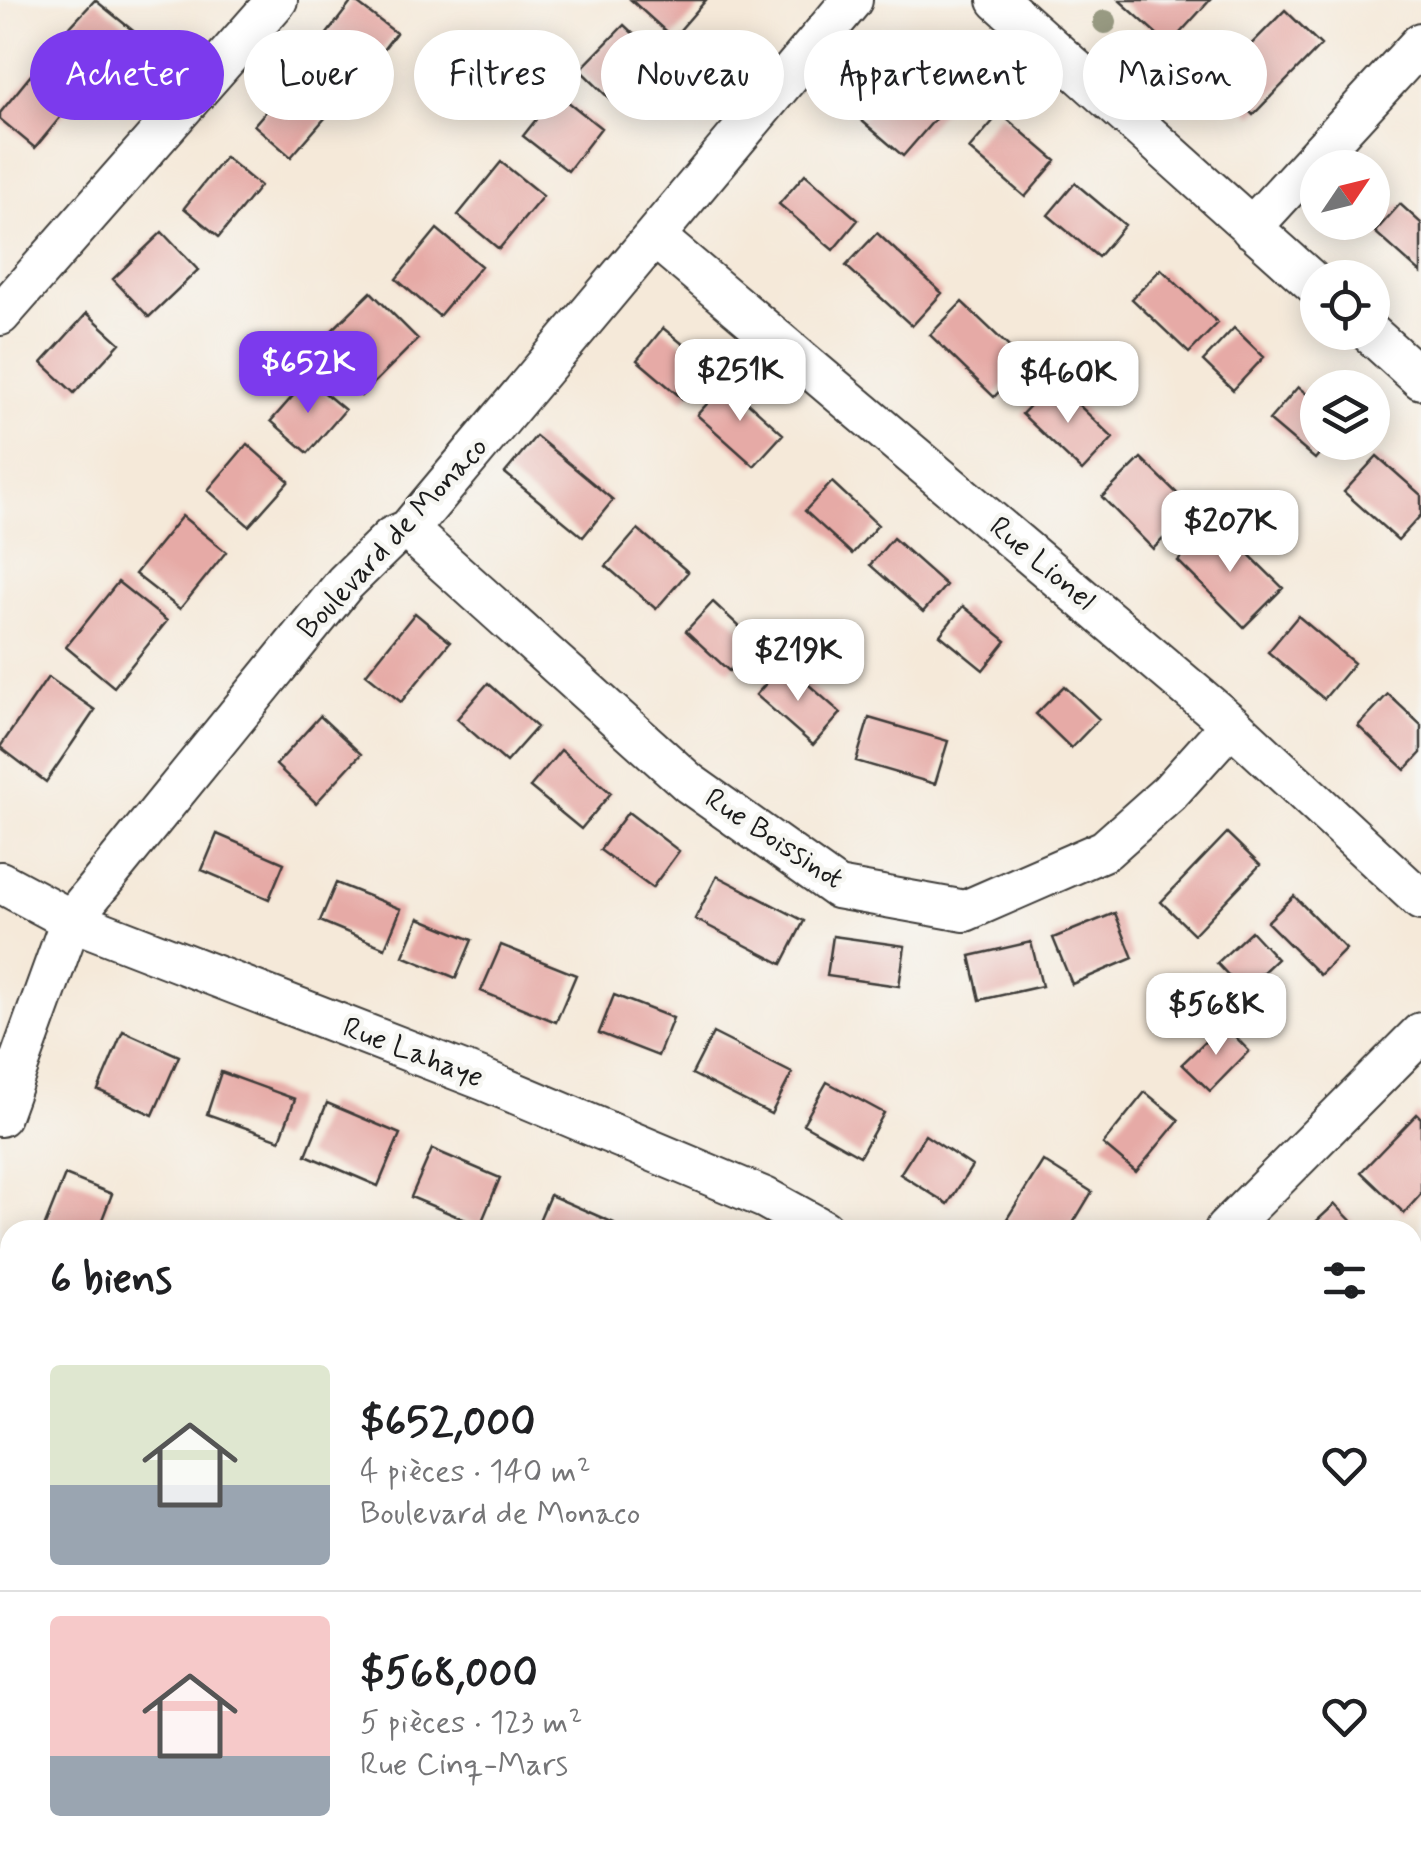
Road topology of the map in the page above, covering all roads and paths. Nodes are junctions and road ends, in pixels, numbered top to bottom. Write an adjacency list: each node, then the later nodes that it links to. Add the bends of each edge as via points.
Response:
1 (277, 0): 8 (street)
2 (852, 0): 6 (street, Boulevard de Monaco)
3 (998, 0): 5 (street)
4 (1421, 43): 5 (street)
5 (1251, 228): 7 (street)
6 (655, 237): 11 (street, Boulevard de Monaco); 12 (street, Rue Lionel)
7 (1300, 271)
8 (0, 315)
9 (1388, 350): 10 (street)
10 (1421, 379)
11 (408, 530): 12 (street, Rue Boissinot, via 689,783 837,888 965,911 1106,850); 15 (street, Boulevard de Monaco, via 345,583)
12 (1231, 724): 14 (street, Rue Lionel)
13 (0, 882): 15 (street, Rue Lahaye)
14 (1421, 900)
15 (71, 920): 17 (street, Boulevard de Monaco); 18 (street, Rue Lahaye, via 484,1080)
16 (1421, 1034): 19 (street)
17 (0, 1116)
18 (805, 1220)
19 (1235, 1220)

